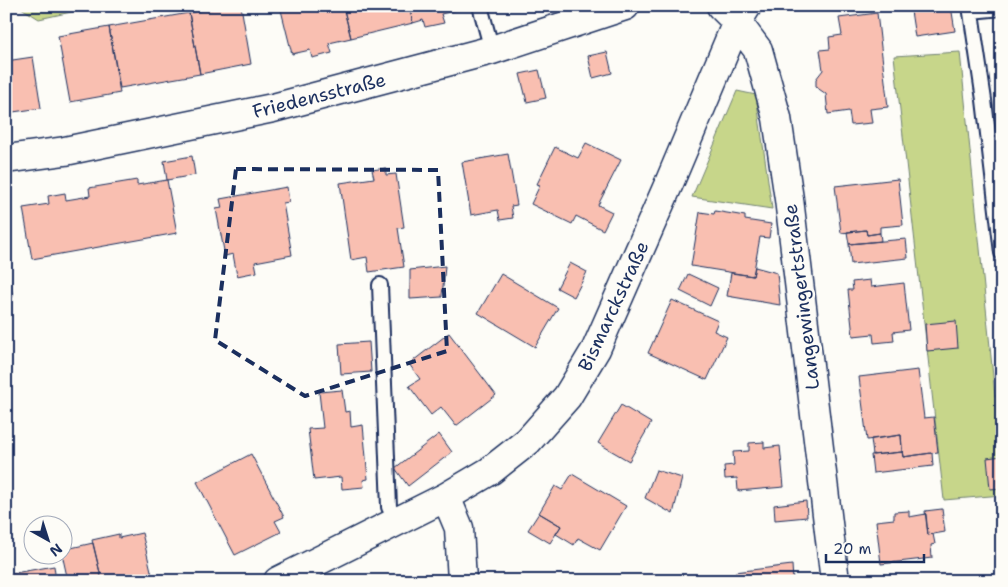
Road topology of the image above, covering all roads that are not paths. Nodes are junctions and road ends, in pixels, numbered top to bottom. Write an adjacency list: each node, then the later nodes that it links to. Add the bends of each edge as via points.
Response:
1 (480, 6): 6 (lane)
2 (625, 6): 6 (street, Friedensstraße)
3 (1002, 8): 4 (lane)
4 (971, 9): 8 (lane)
5 (735, 12): 10 (street, Bismarckstraße, via 670,181 596,349 567,397 528,441 490,472); 14 (street, Langewingertstraße, via 758,50 777,118)
6 (492, 50): 7 (street, Friedensstraße, via 273,108)
7 (6, 159)
8 (1002, 252)
9 (380, 286): 11 (lane, via 389,507)
10 (446, 497): 11 (street, Bismarckstraße); 13 (street, via 459,528)
11 (396, 522): 12 (street, Bismarckstraße)
12 (278, 581)
13 (462, 581)
14 (836, 581)

